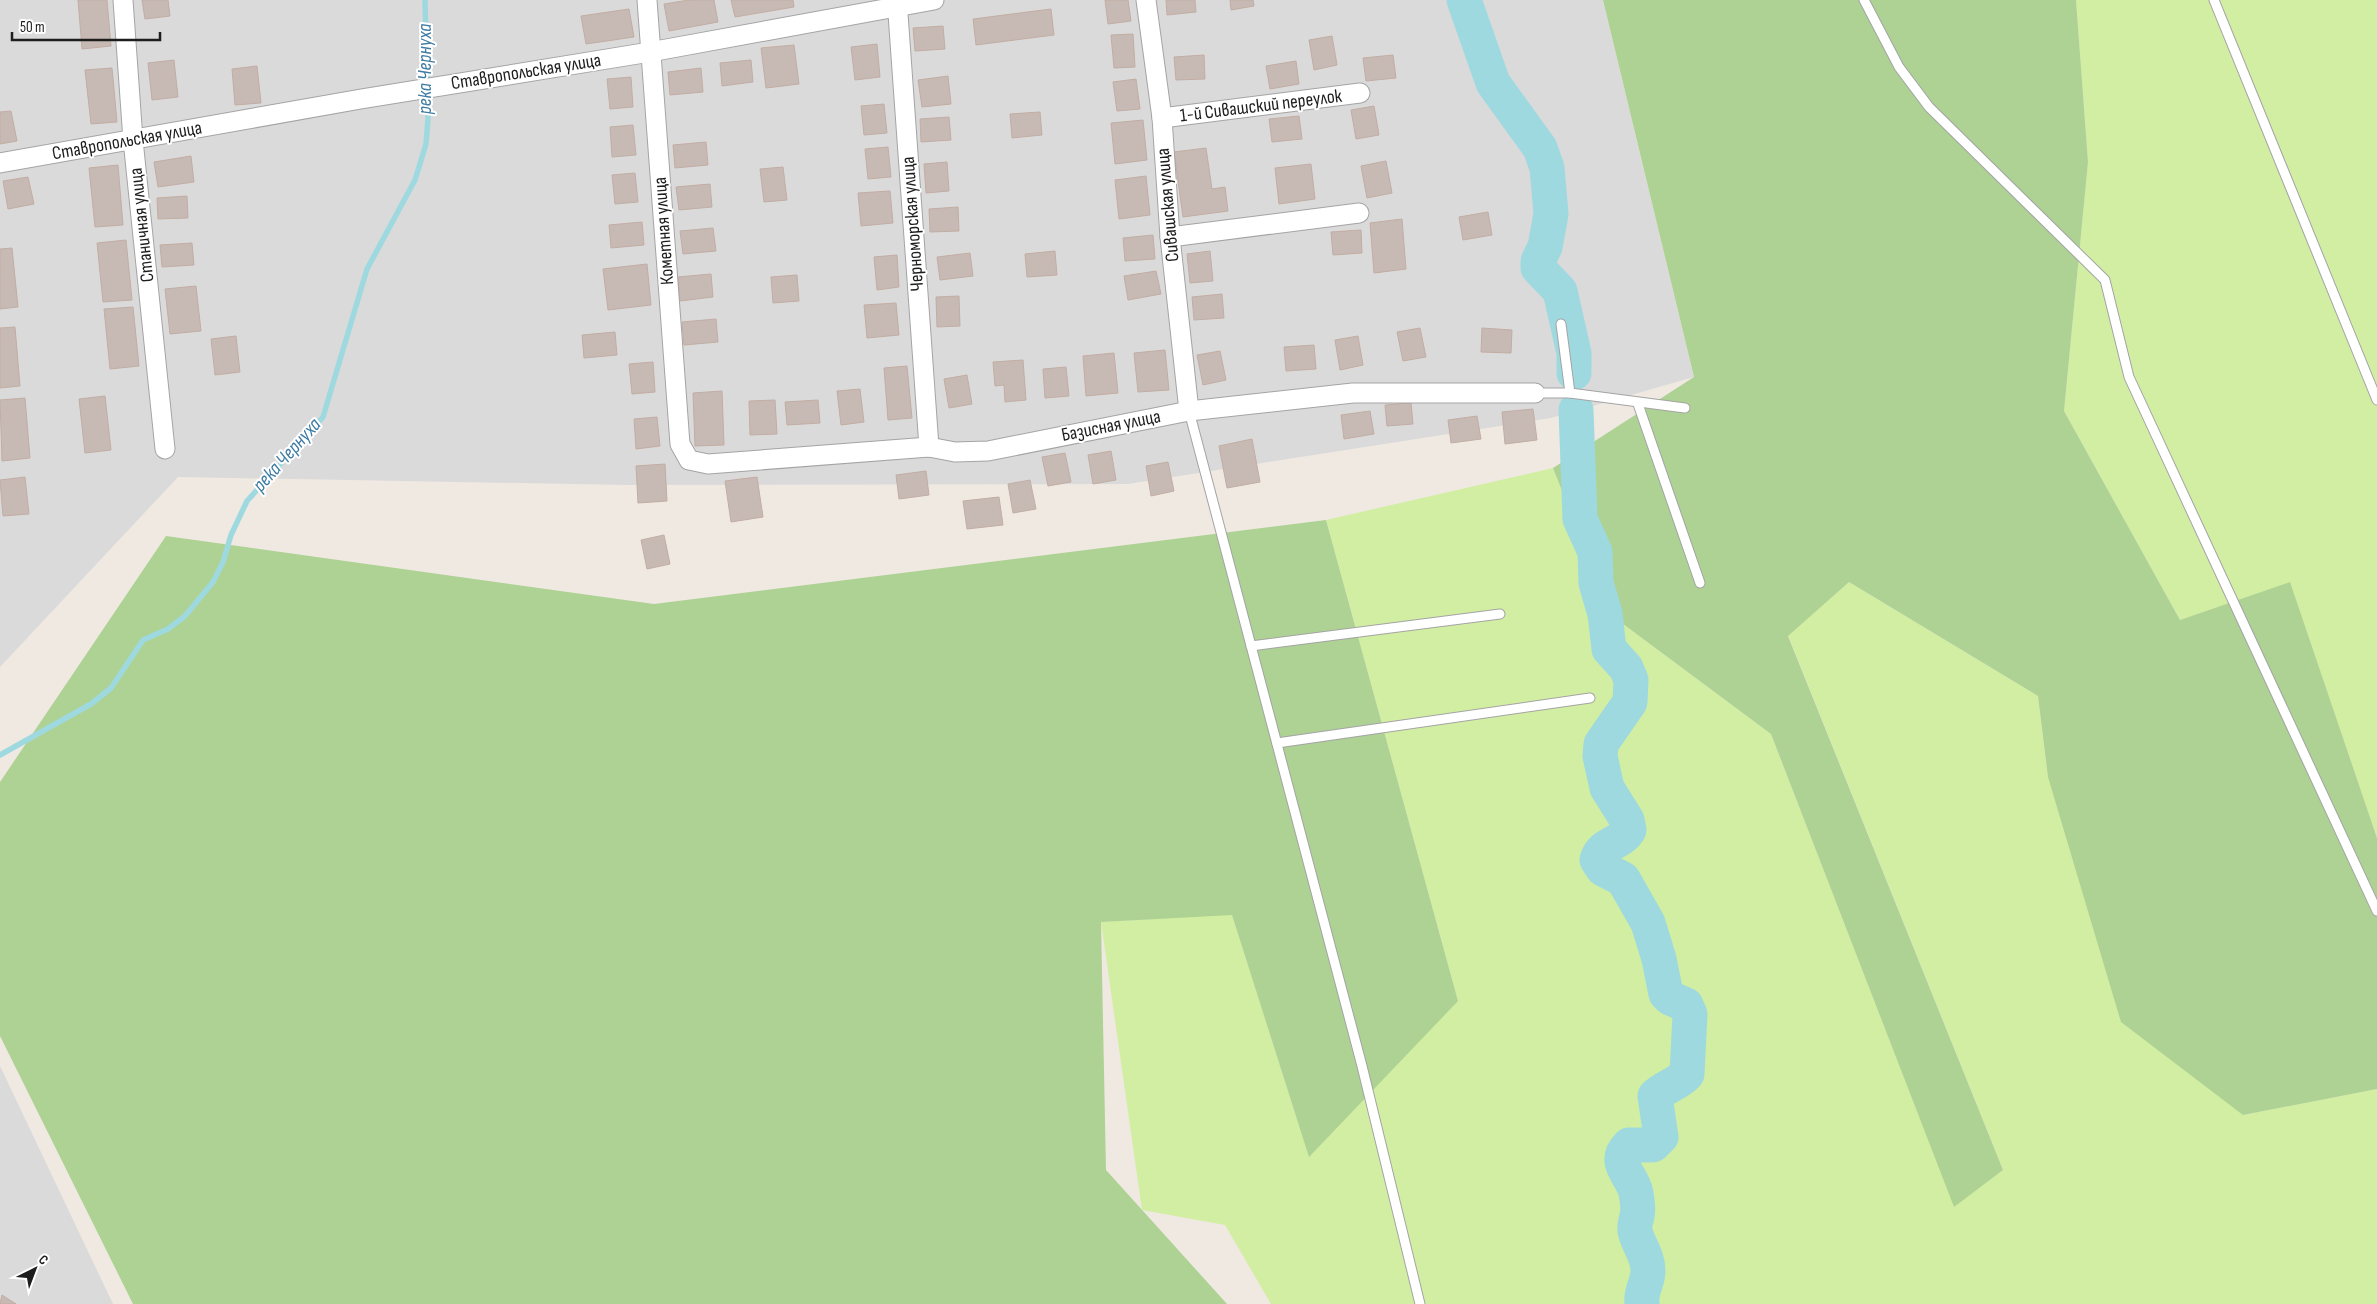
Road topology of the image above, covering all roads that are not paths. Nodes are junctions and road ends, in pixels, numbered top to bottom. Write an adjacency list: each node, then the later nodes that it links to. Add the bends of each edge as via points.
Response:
1 (123, 0): 11 (street, Станичная улица)
2 (647, 0): 8 (street, Кометная улица)
3 (934, 0): 7 (street, Ставропольская улица)
4 (1146, 0): 10 (street, Сивашская улица)
5 (1864, 0): 30 (lane, via 1899,67 1929,107 2106,280 2129,377)
6 (2214, 0): 18 (lane)
7 (897, 3): 8 (street, Ставропольская улица); 22 (street, Черноморская улица)
8 (650, 52): 11 (street, Ставропольская улица); 24 (street, Кометная улица, via 680,444)
9 (1360, 93): 10 (street, 1-й Сивашский переулок)
10 (1162, 118): 14 (street, Сивашская улица)
11 (133, 140): 12 (street, Ставропольская улица); 23 (street, Станичная улица)
12 (0, 163)
13 (1359, 213): 14 (street)
14 (1170, 237): 21 (street, Сивашская улица)
15 (1561, 324): 17 (lane)
16 (1535, 393): 17 (lane); 21 (street, Базисная улица, via 1353,393)
17 (1570, 393): 19 (lane)
18 (2377, 400)
19 (1638, 404): 20 (lane); 25 (lane)
20 (1685, 408)
21 (1189, 411): 22 (street, Базисная улица, via 988,451 955,452); 27 (lane)
22 (929, 447): 24 (street, Базисная улица, via 708,464)
23 (165, 449)
24 (689, 460)
25 (1700, 583)
26 (1500, 614): 27 (lane)
27 (1251, 646): 29 (lane)
28 (1590, 698): 29 (lane)
29 (1277, 743): 31 (lane, via 1362,1066)
30 (2377, 912)
31 (1420, 1304)

